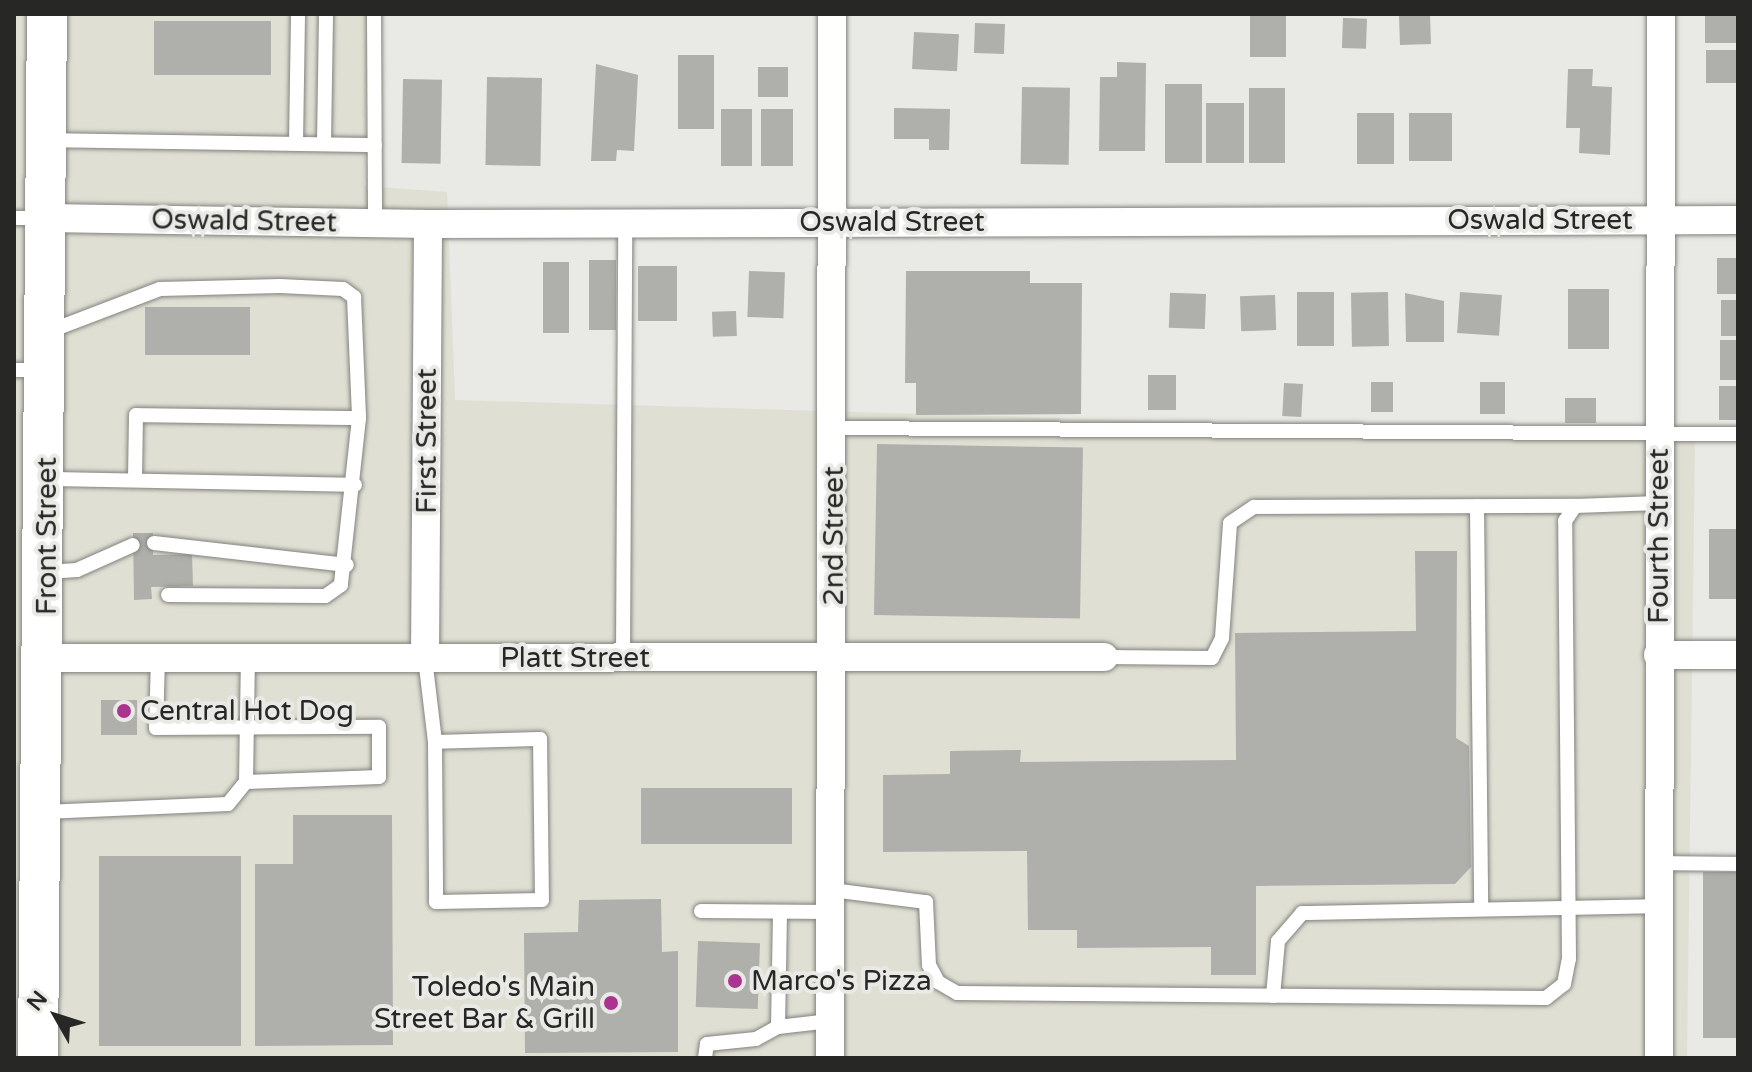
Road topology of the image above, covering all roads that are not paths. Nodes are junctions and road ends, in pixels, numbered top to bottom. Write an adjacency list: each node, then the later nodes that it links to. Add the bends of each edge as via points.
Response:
1 (47, 14): 7 (main road, Front Street)
2 (298, 14): 8 (lane)
3 (326, 14): 9 (lane)
4 (374, 14): 10 (lane)
5 (832, 14): 14 (street, 2nd Street)
6 (1661, 14): 12 (street, Fourth Street)
7 (45, 140): 8 (lane); 11 (main road, Front Street)
8 (296, 143): 9 (lane)
9 (324, 143): 10 (lane)
10 (375, 145): 15 (lane)
11 (30, 218): 15 (street, Oswald Street); 18 (main road, Front Street)
12 (1661, 220): 13 (street, Oswald Street); 14 (street, Oswald Street); 22 (street, Fourth Street)
13 (1738, 220)
14 (832, 222): 16 (street, Oswald Street); 21 (street, 2nd Street)
15 (375, 223): 17 (street, Oswald Street)
16 (625, 223): 17 (street, Oswald Street); 43 (lane)
17 (428, 224): 42 (street, First Street)
18 (49, 331): 19 (main road, Front Street); 20 (lane, via 160,289 343,289 360,311)
19 (31, 370): 24 (main road, Front Street)
20 (359, 418): 25 (lane, via 136,415); 26 (lane)
21 (833, 428): 22 (lane); 38 (street, 2nd Street)
22 (1660, 434): 23 (lane); 27 (street, Fourth Street)
23 (1738, 434)
24 (47, 479): 25 (lane); 33 (main road, Front Street)
25 (135, 479): 26 (lane)
26 (355, 485): 32 (lane)
27 (1659, 503): 29 (lane); 35 (street, Fourth Street)
28 (1477, 506): 29 (lane); 39 (lane, via 1254,507 1230,523 1222,638 1212,658); 53 (lane)
29 (1575, 506): 51 (lane, via 1565,521)
30 (154, 543): 32 (lane)
31 (133, 545): 33 (lane, via 77,570)
32 (347, 565): 34 (lane, via 341,585 325,596)
33 (47, 572): 37 (main road, Front Street)
34 (168, 595)
35 (1658, 655): 36 (street); 48 (street, Fourth Street)
36 (1738, 655)
37 (36, 657): 40 (street, Platt Street); 47 (main road, Front Street)
38 (834, 657): 39 (street, Platt Street); 43 (street, Platt Street); 50 (street, 2nd Street)
39 (1104, 657)
40 (158, 658): 41 (street, Platt Street); 44 (lane, via 156,728)
41 (248, 658): 42 (street, Platt Street); 44 (lane)
42 (425, 658): 43 (street, Platt Street); 45 (lane)
43 (623, 658)
44 (247, 728): 46 (lane); 46 (lane, via 379,727 379,777)
45 (435, 742): 45 (lane, via 436,902 542,900 540,739)
46 (246, 782): 47 (lane, via 228,804)
47 (43, 812): 59 (main road, Front Street)
48 (1659, 863): 49 (lane); 52 (street, Fourth Street)
49 (1738, 864)
50 (832, 901): 55 (lane); 56 (lane, via 915,895 926,902 929,965 938,982 957,993); 57 (street, 2nd Street)
51 (1568, 905): 52 (lane); 53 (lane); 56 (lane, via 1564,984 1546,998)
52 (1659, 906): 62 (street, Fourth Street)
53 (1481, 907): 56 (lane, via 1302,913 1278,941)
54 (701, 911): 55 (lane)
55 (780, 913): 58 (lane)
56 (1273, 996)
57 (830, 1021): 58 (lane); 61 (street, 2nd Street)
58 (778, 1027): 60 (lane, via 756,1039 707,1044)
59 (38, 1058)
60 (705, 1058)
61 (830, 1058)
62 (1659, 1058)

